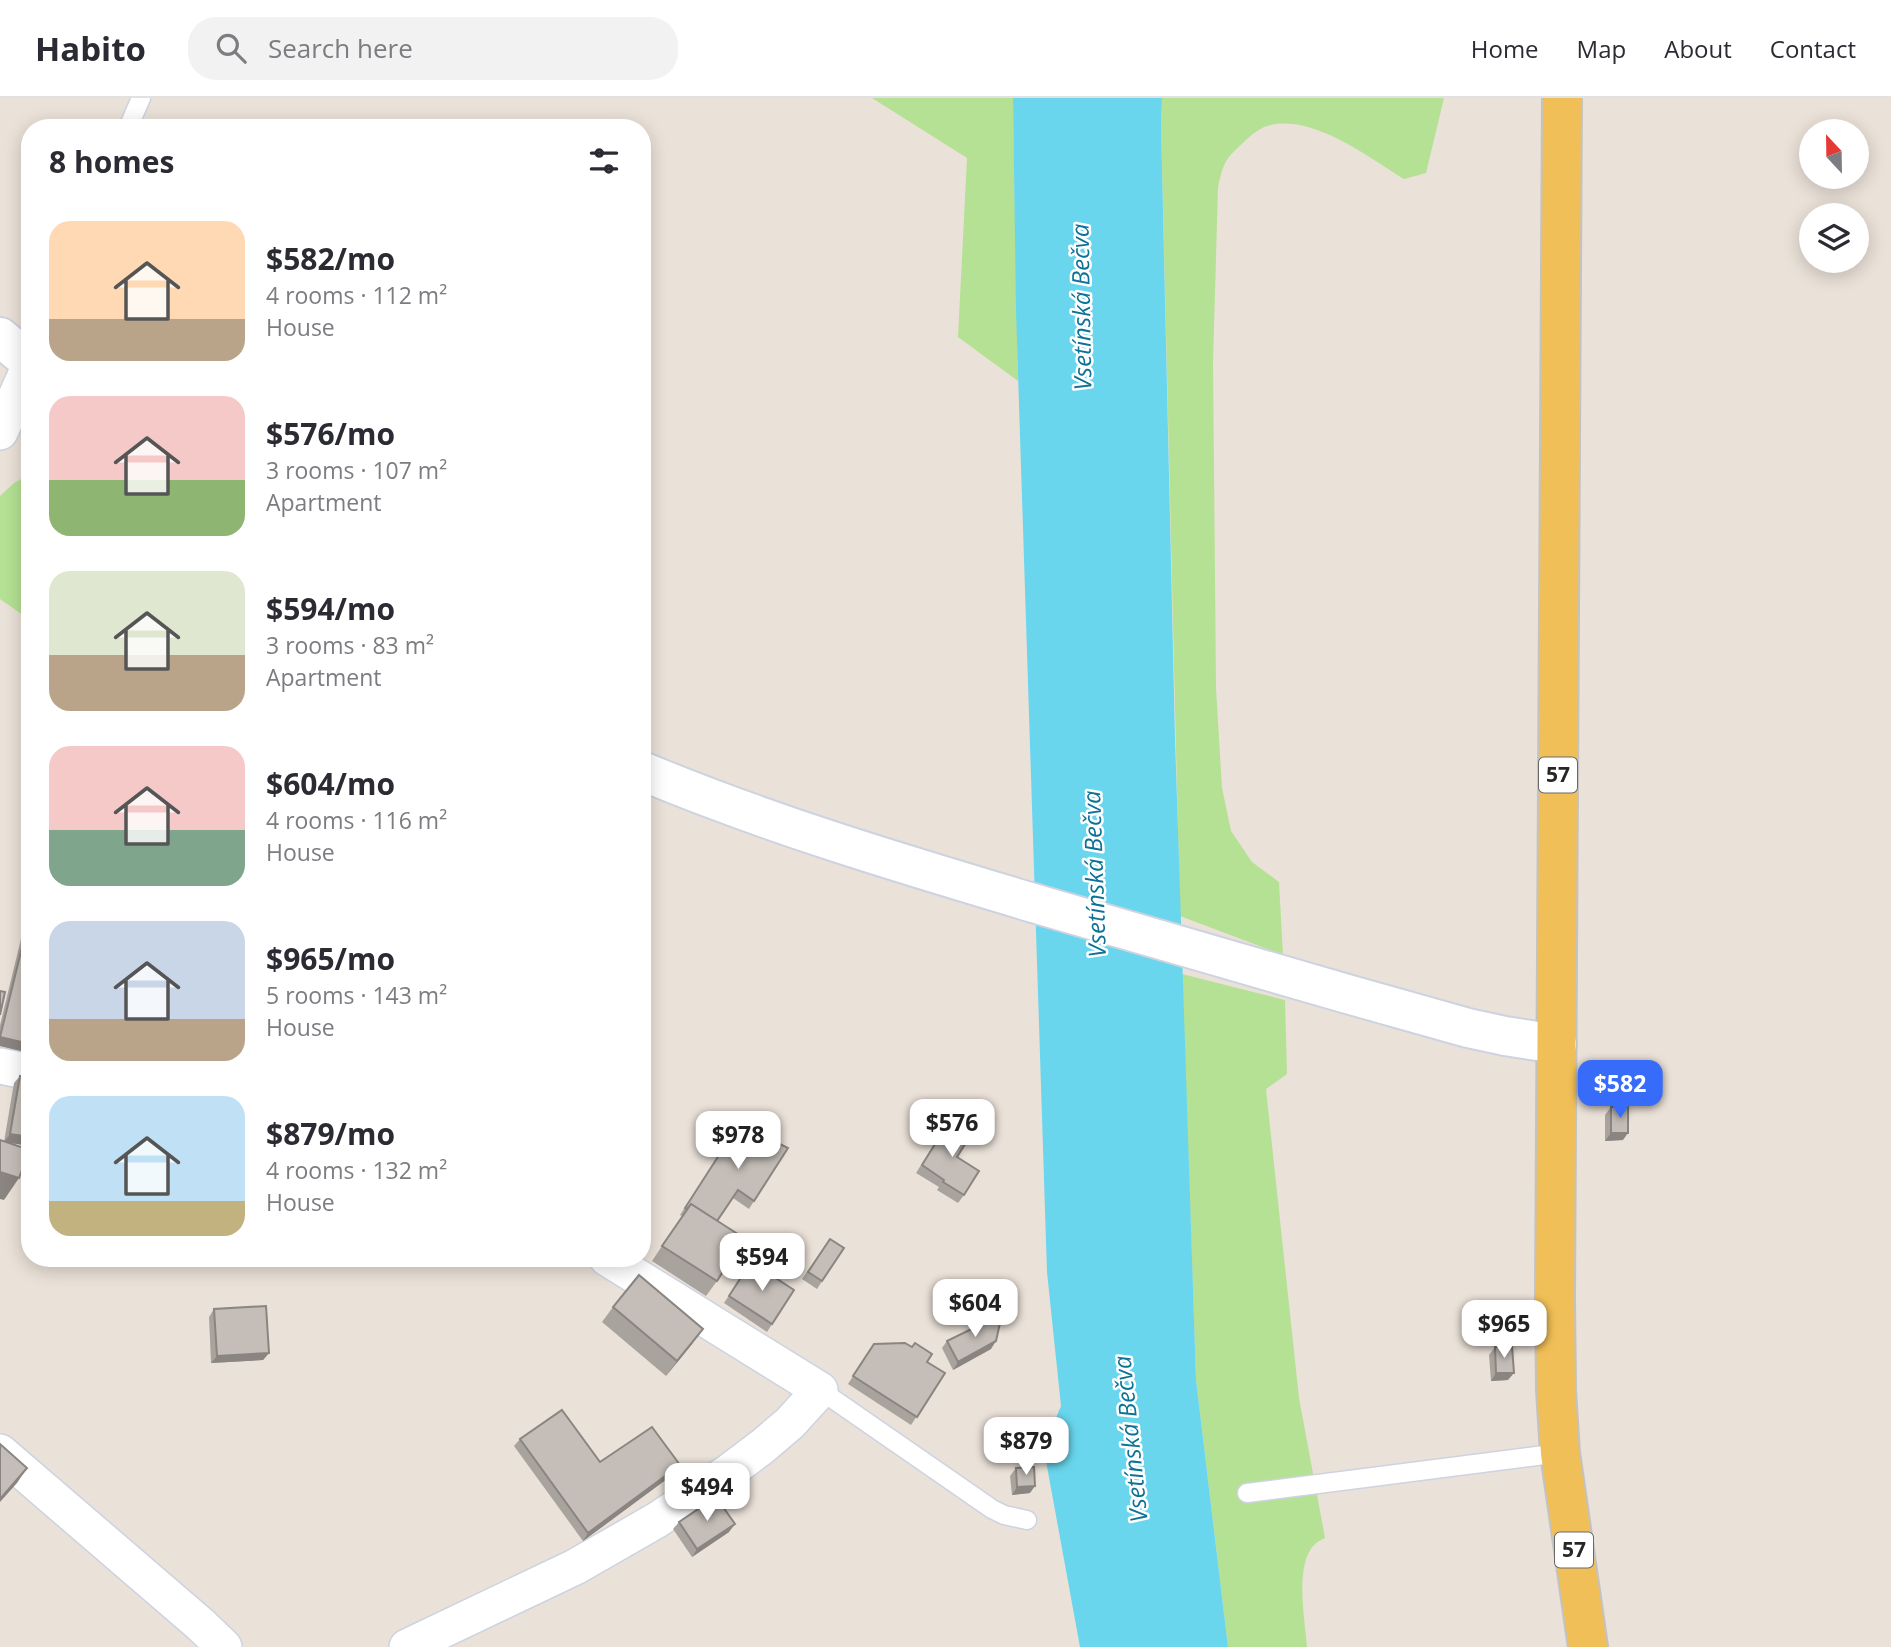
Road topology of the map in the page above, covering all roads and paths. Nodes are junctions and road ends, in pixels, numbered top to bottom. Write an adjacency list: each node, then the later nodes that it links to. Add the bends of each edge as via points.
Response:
1 (141, 98): 3 (lane)
2 (1562, 98): 9 (main road, 57)
3 (132, 119)
4 (0, 337): 5 (street)
5 (21, 356)
6 (21, 384): 7 (street)
7 (0, 432)
8 (651, 775): 9 (street, via 740,810 918,869 1468,1028)
9 (1557, 1044): 15 (main road, 57, via 1555,1298)
10 (0, 1066): 11 (street)
11 (21, 1070)
12 (622, 1267): 13 (street)
13 (820, 1390): 17 (lane, via 992,1509); 19 (street, via 763,1446 657,1521 575,1567)
14 (0, 1452): 18 (street)
15 (1560, 1453): 16 (lane); 20 (main road, 57)
16 (1247, 1493)
17 (1027, 1520)
18 (224, 1647)
19 (407, 1647)
20 (1588, 1647)

